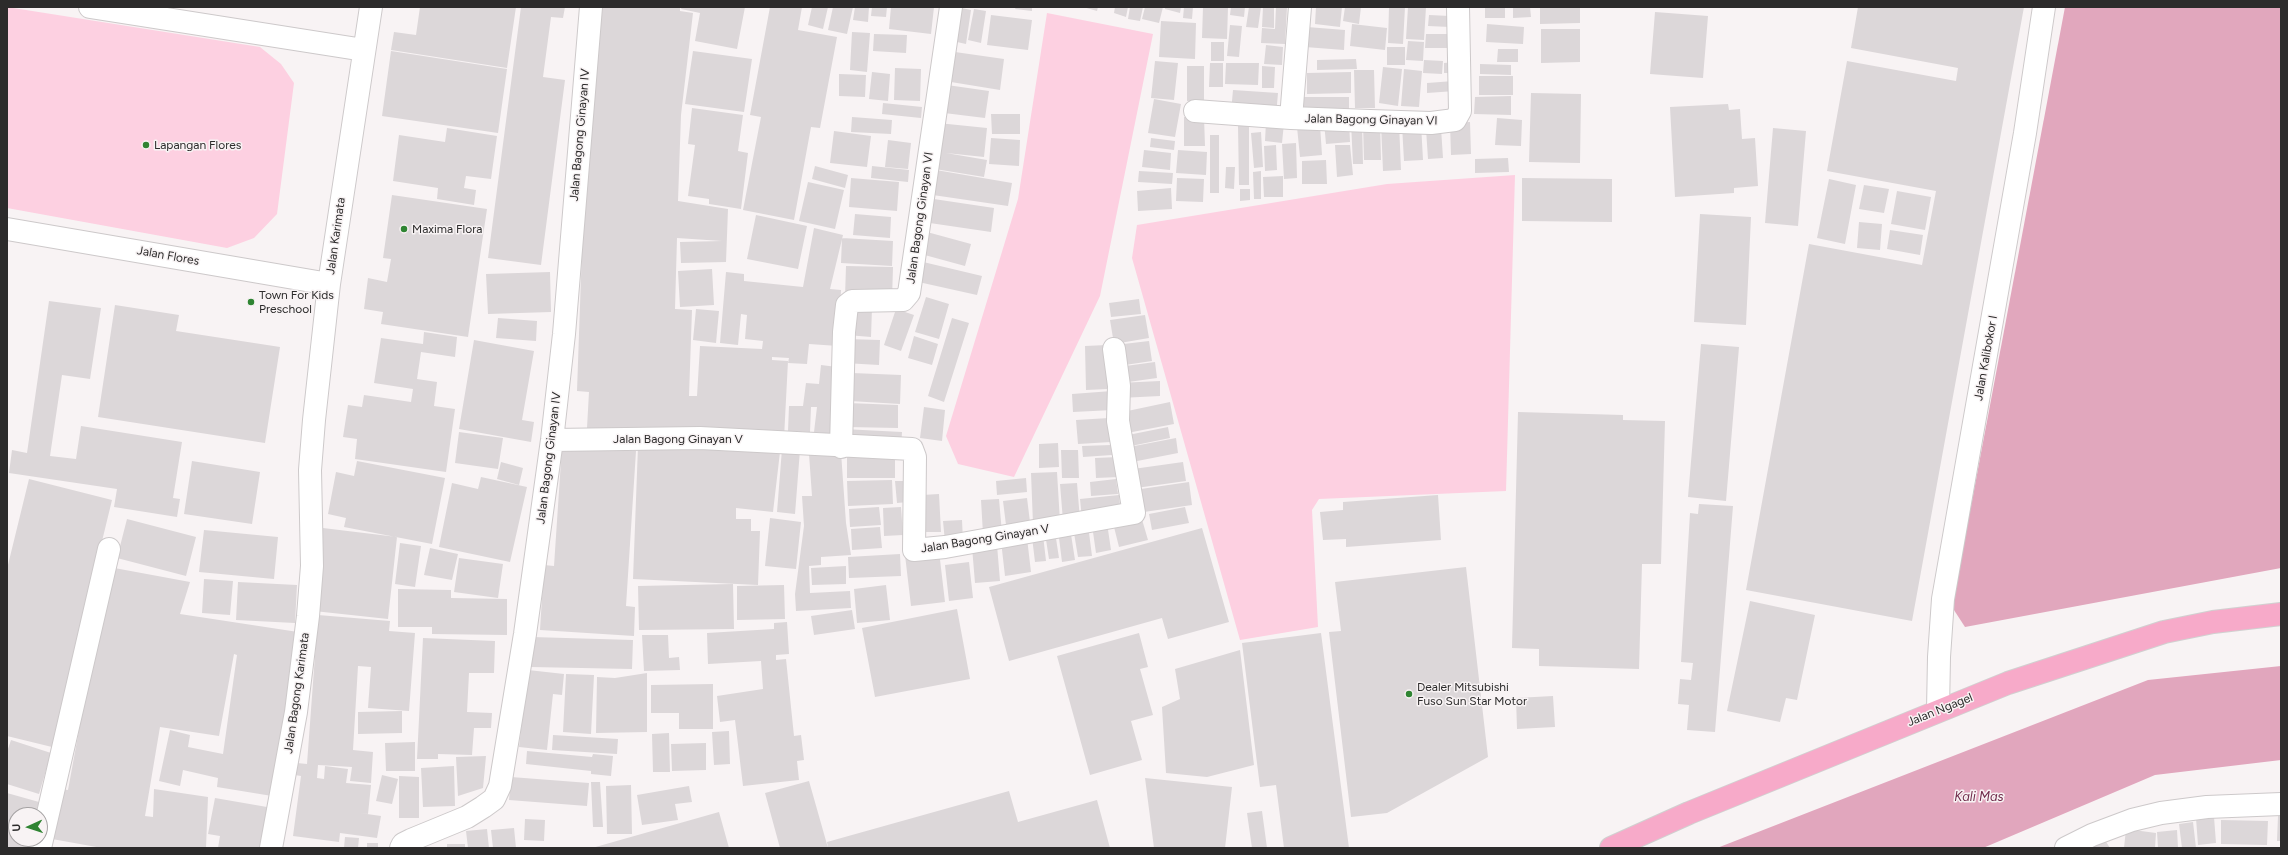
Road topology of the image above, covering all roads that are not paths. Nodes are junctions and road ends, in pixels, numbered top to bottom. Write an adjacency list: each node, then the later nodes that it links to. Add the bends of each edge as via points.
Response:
1 (90, 7): 8 (street)
2 (371, 7): 8 (street, Jalan Karimata)
3 (591, 7): 14 (street, Jalan Bagong Ginayan IV, via 564,334)
4 (951, 7): 15 (street, Jalan Bagong Ginayan VI, via 909,293 903,300 852,301 847,305)
5 (1300, 7): 10 (street, Jalan Bagong Ginayan VI)
6 (1457, 7): 10 (street, Jalan Bagong Ginayan VI, via 1460,111 1455,120 1431,123)
7 (2044, 7): 19 (street, Jalan Kalibokor I, via 2022,148 1949,560 1941,624)
8 (364, 50): 12 (street, Jalan Karimata)
9 (1195, 111): 10 (street, Jalan Bagong Ginayan VI)
10 (1291, 118)
11 (7, 229): 12 (street, Jalan Flores)
12 (329, 284): 16 (street, Jalan Karimata, via 310,470)
13 (1114, 349): 15 (street, Jalan Bagong Ginayan V, via 1119,386 1118,421 1134,513 916,551 913,543 913,450)
14 (552, 440): 15 (street, Jalan Bagong Ginayan V, via 700,438 796,442); 23 (street, Jalan Bagong Ginayan IV, via 525,634 500,786 494,798 483,807 467,817 407,842)
15 (841, 447)
16 (312, 538): 22 (street, Jalan Bagong Karimata, via 308,616 297,704)
17 (109, 549): 21 (street)
18 (2281, 614): 19 (highway, Jalan Ngagel, via 2213,622 2164,632 2016,680)
19 (1938, 710): 24 (highway, Jalan Ngagel, via 1688,813)
20 (2281, 804): 25 (street, via 2207,807 2161,813 2132,820)
21 (40, 848)
22 (271, 848)
23 (401, 848)
24 (1611, 848)
25 (2066, 848)

